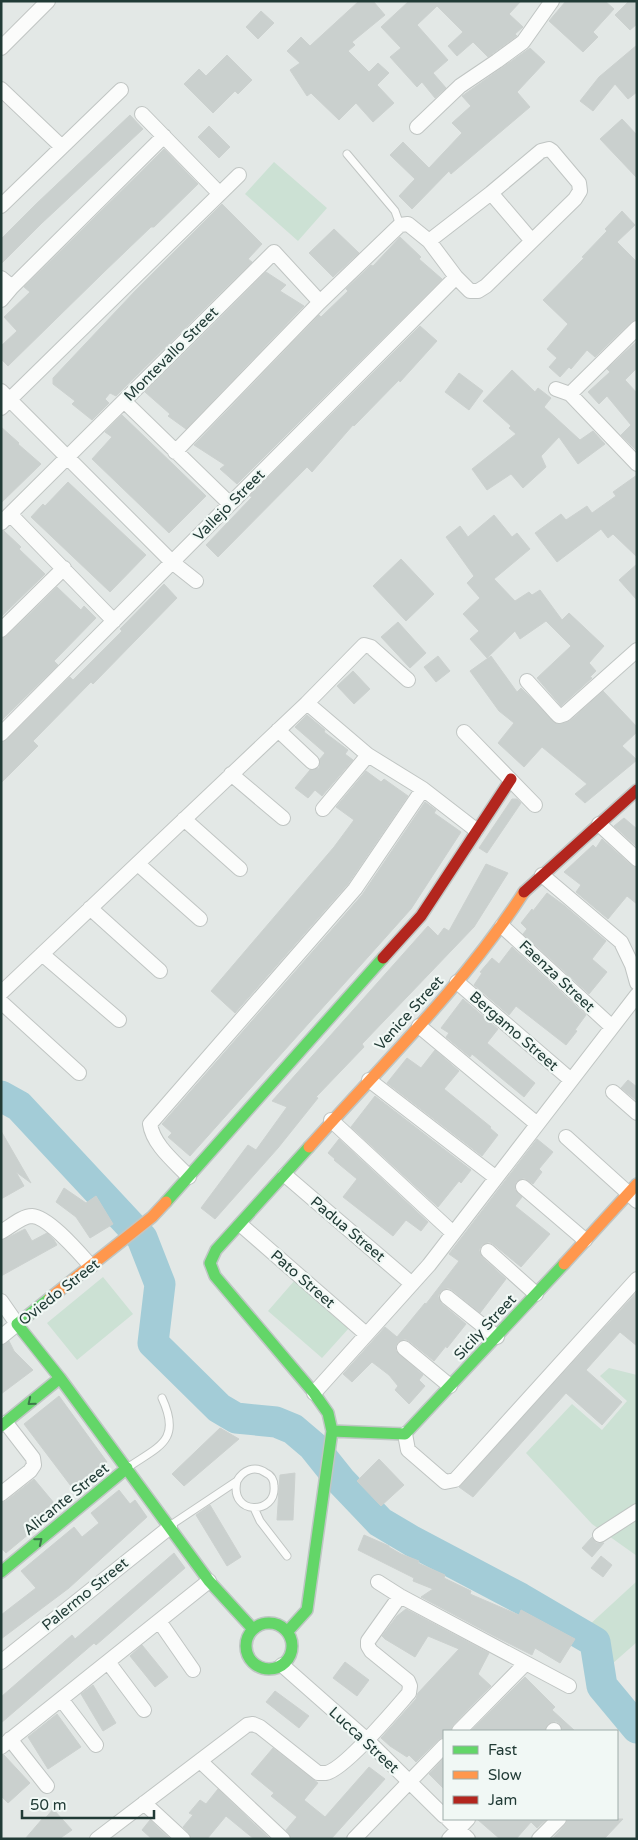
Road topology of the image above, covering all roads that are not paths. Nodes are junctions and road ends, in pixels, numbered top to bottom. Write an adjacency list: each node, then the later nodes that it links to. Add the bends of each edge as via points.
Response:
1 (48, 1): 3 (street)
2 (552, 1): 7 (street, via 523,42 460,86)
3 (1, 48)
4 (1, 89): 9 (street)
5 (121, 90): 9 (street)
6 (142, 114): 8 (street)
7 (418, 127)
8 (164, 136): 12 (street); 19 (street, via 18,279)
9 (62, 147): 14 (street)
10 (347, 154): 15 (lane, via 395,211)
11 (239, 174): 12 (street)
12 (219, 193): 25 (street)
13 (491, 193): 16 (street); 17 (street); 17 (street, via 546,149 552,151 577,180 580,186 578,194)
14 (1, 206)
15 (400, 225): 16 (street, via 408,224); 21 (street)
16 (429, 241): 18 (street)
17 (532, 241): 18 (street, via 478,291 470,291)
18 (456, 277): 30 (street, Vallejo Street)
19 (6, 282): 20 (street)
20 (1, 300)
21 (320, 302): 26 (street, Montevallo Street, via 274,252); 27 (street)
22 (637, 328): 24 (street)
23 (556, 389): 24 (street)
24 (570, 394): 29 (street)
25 (4, 400): 28 (street)
26 (124, 401): 27 (street); 28 (street, Montevallo Street)
27 (175, 452): 30 (street)
28 (68, 456): 31 (street, Montevallo Street); 32 (street)
29 (637, 464)
30 (230, 504): 32 (street, Vallejo Street)
31 (6, 518): 33 (street)
32 (172, 562): 34 (street); 35 (street, Vallejo Street)
33 (64, 568): 35 (street); 36 (street)
34 (196, 582)
35 (114, 620): 43 (street, Vallejo Street)
36 (1, 630)
37 (637, 650): 39 (street, via 559,716)
38 (408, 680): 40 (street, via 364,644)
39 (527, 681)
40 (306, 703): 41 (street); 44 (street)
41 (278, 730): 45 (street); 46 (street)
42 (464, 732): 47 (street)
43 (1, 734)
44 (368, 755): 48 (street); 51 (street)
45 (312, 762)
46 (231, 774): 52 (street); 53 (street)
47 (511, 779): 50 (street); 55 (street, Oviedo Street)
48 (423, 789): 55 (street); 82 (street, via 355,889 150,1124 156,1140)
49 (637, 790): 54 (street, Venice Street)
50 (535, 805)
51 (323, 809)
52 (283, 818)
53 (184, 819): 57 (street); 58 (street)
54 (599, 824): 56 (street); 59 (street, Venice Street)
55 (476, 830): 82 (street, Oviedo Street, via 421,916)
56 (637, 859)
57 (138, 864): 60 (street); 61 (street)
58 (240, 869)
59 (542, 875): 62 (street, Venice Street, via 525,891); 66 (street, via 621,942)
60 (90, 908): 63 (street); 64 (street)
61 (200, 919)
62 (502, 926): 65 (street, Venice Street); 72 (street, Faenza Street)
63 (42, 954): 67 (street); 70 (street)
64 (160, 971)
65 (457, 982): 71 (street, Venice Street); 75 (street, Bergamo Street)
66 (637, 983)
67 (1, 993)
68 (637, 995): 72 (street)
69 (1, 1002): 73 (street)
70 (119, 1020)
71 (419, 1026): 74 (street, Venice Street); 79 (street)
72 (612, 1026): 75 (street)
73 (79, 1073)
74 (369, 1080): 78 (street, Venice Street); 83 (street)
75 (571, 1080): 79 (street)
76 (612, 1092): 77 (street)
77 (637, 1114)
78 (331, 1120): 81 (street, Venice Street); 88 (street)
79 (537, 1124): 83 (street)
80 (566, 1137): 85 (street)
81 (285, 1175): 86 (street, Venice Street); 93 (street, Padua Street)
82 (189, 1177): 91 (street, Oviedo Street, via 152,1217)
83 (495, 1177): 88 (street)
84 (523, 1187): 89 (street)
85 (634, 1193): 89 (street, Sicily Street)
86 (241, 1225): 98 (street, Pato Street); 104 (street, Venice Street, via 216,1250 210,1263 215,1276)
87 (1, 1232): 91 (street, via 32,1216 42,1219)
88 (453, 1233): 93 (street)
89 (585, 1240): 94 (street, Sicily Street)
90 (488, 1251): 94 (street)
91 (91, 1266): 97 (street, Oviedo Street)
92 (637, 1279): 108 (street, via 455,1480 445,1482 408,1450)
93 (412, 1284): 98 (street)
94 (536, 1294): 99 (street, Sicily Street)
95 (447, 1297): 99 (street)
96 (1, 1301): 97 (street)
97 (17, 1324): 100 (street, Oviedo Street); 102 (street)
98 (366, 1334): 104 (street)
99 (497, 1337): 103 (street, Sicily Street)
100 (1, 1338)
101 (404, 1348): 103 (street)
102 (60, 1378): 106 (street, one-way to 106); 109 (street)
103 (450, 1386): 108 (street, Sicily Street)
104 (314, 1393): 107 (street, via 328,1413)
105 (162, 1398): 109 (lane, via 169,1414 168,1437)
106 (4, 1424): 111 (street, via 33,1458 34,1465)
107 (332, 1430): 108 (street); 123 (street, via 307,1610)
108 (405, 1434)
109 (127, 1468): 114 (street); 117 (street, Alicante Street, one-way to 109)
110 (236, 1481): 112 (lane, via 236,1496 240,1502); 112 (lane, via 251,1469 269,1475 274,1487 271,1499 262,1507); 114 (lane)
111 (1, 1494)
112 (254, 1508): 116 (lane)
113 (637, 1510): 115 (street)
114 (170, 1526): 118 (street); 124 (street, Palermo Street)
115 (600, 1535)
116 (287, 1556)
117 (1, 1572)
118 (209, 1581): 121 (street); 122 (street)
119 (378, 1582): 120 (street)
120 (400, 1596): 126 (street); 133 (street, via 368,1641 368,1646 408,1681 409,1693)
121 (158, 1621): 125 (street); 128 (street)
122 (253, 1629): 123 (street, via 267,1622); 127 (street, via 246,1643 249,1658 260,1668 268,1670)
123 (288, 1631): 127 (street, via 293,1646)
124 (1, 1662)
125 (108, 1662): 130 (street); 131 (street)
126 (525, 1664): 129 (street); 132 (street)
127 (282, 1666): 133 (street, Lucca Street)
128 (193, 1670)
129 (568, 1686)
130 (61, 1699): 134 (street); 135 (street)
131 (144, 1710)
132 (460, 1730)
133 (367, 1740): 137 (street, via 334,1769 318,1773 253,1724); 138 (street, Lucca Street)
134 (6, 1743): 139 (street)
135 (96, 1745)
136 (443, 1747): 138 (street)
137 (200, 1761): 140 (street); 147 (street)
138 (409, 1782): 141 (street, Lucca Street); 148 (street)
139 (47, 1786)
140 (144, 1803): 145 (street); 146 (street)
141 (443, 1815)
142 (449, 1820): 144 (street)
143 (558, 1820): 150 (street)
144 (458, 1829): 149 (street)
145 (97, 1839)
146 (183, 1839)
147 (283, 1839)
148 (354, 1839)
149 (468, 1839)
150 (539, 1839)

